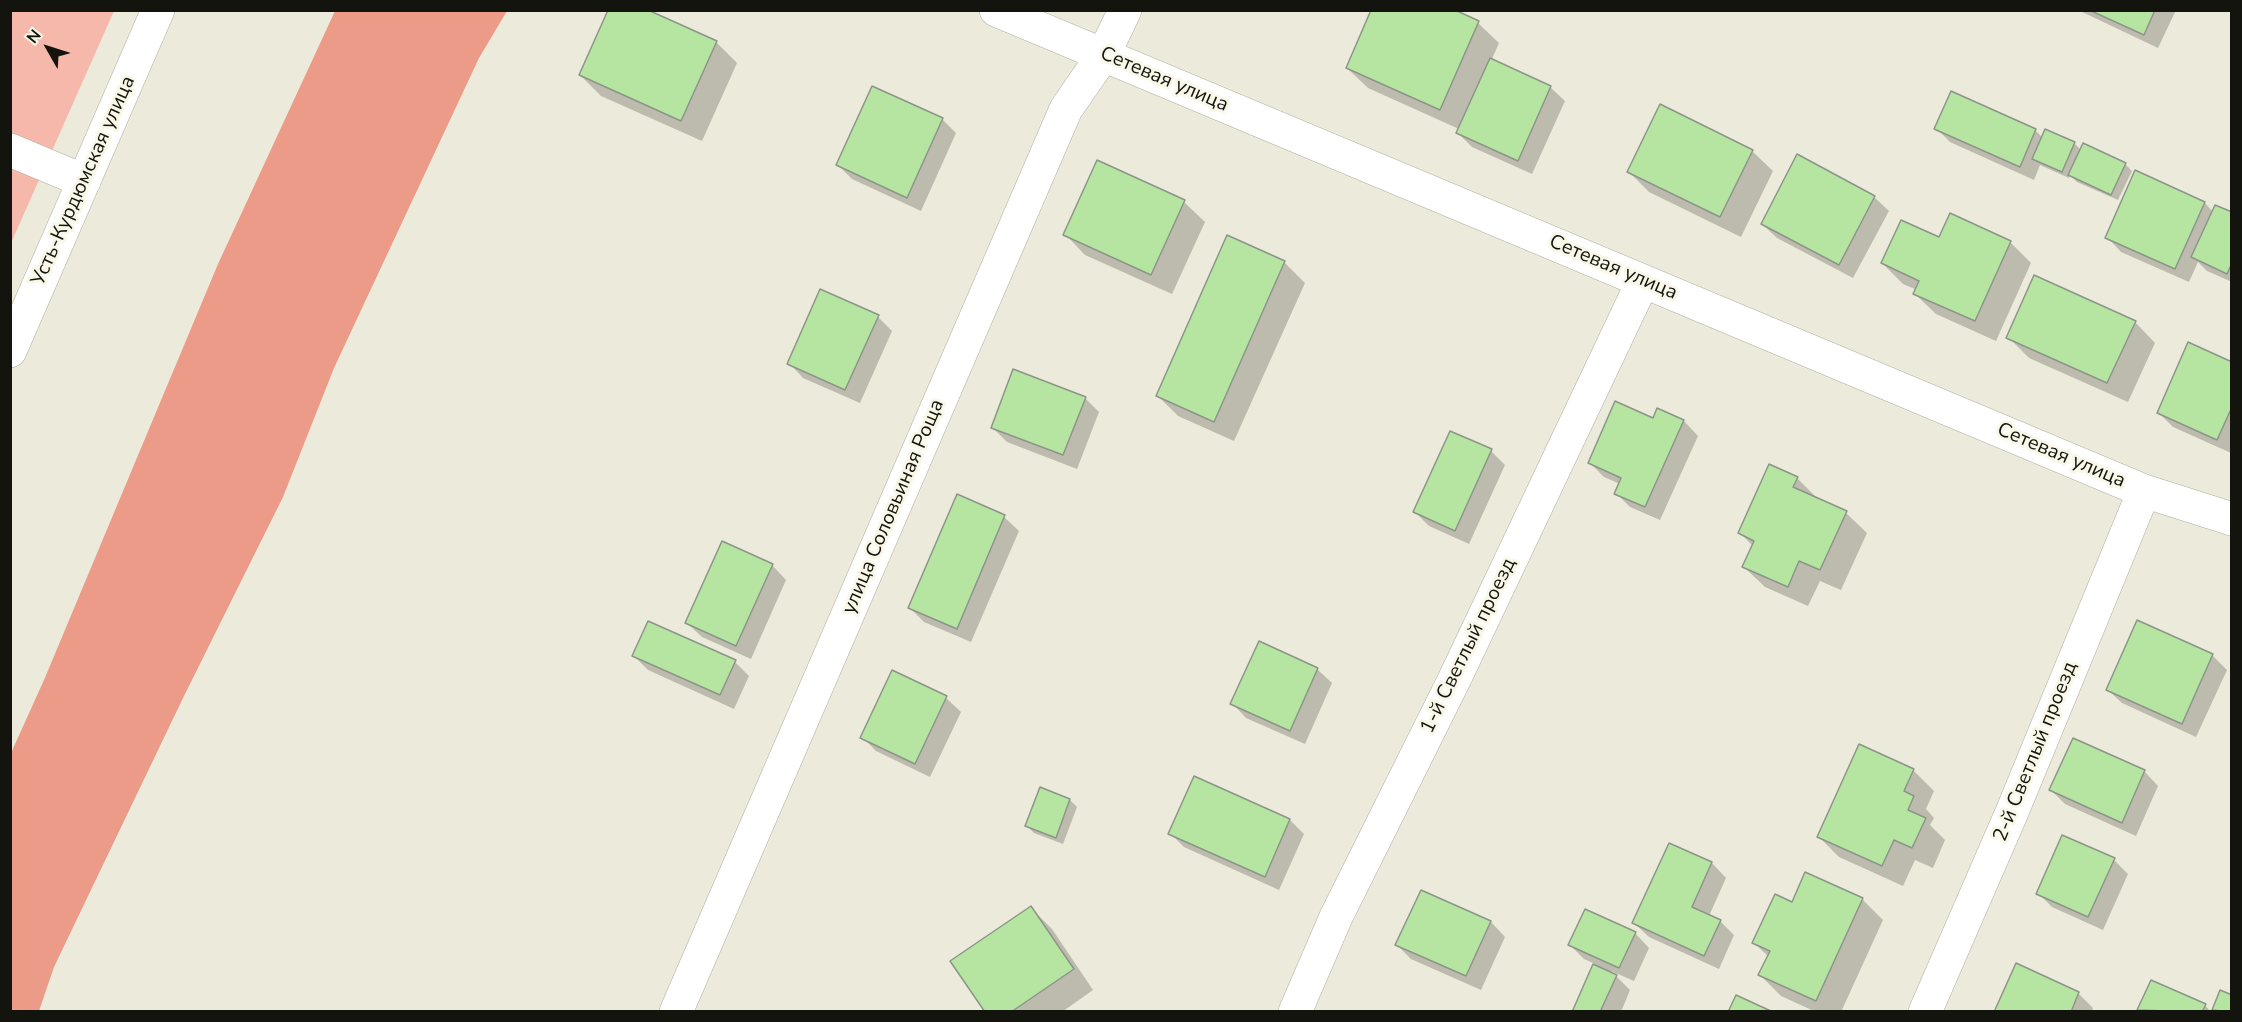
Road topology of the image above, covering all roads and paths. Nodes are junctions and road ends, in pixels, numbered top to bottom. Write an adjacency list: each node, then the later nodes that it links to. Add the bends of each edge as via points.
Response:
1 (158, 10): 6 (street, Усть-Курдюмская улица)
2 (996, 10): 4 (street, Сетевая улица)
3 (1125, 10): 4 (street, улица Соловьиная Роща)
4 (1104, 54): 7 (street, Сетевая улица); 11 (street, улица Соловьиная Роща, via 1066,109)
5 (10, 150): 6 (street)
6 (84, 181): 8 (street, Усть-Курдюмская улица)
7 (1643, 281): 9 (street, Сетевая улица); 12 (street, 1-й Светлый проезд, via 1455,678 1336,917)
8 (10, 351)
9 (2144, 491): 10 (street, Сетевая улица); 13 (street, 2-й Светлый проезд, via 2012,812)
10 (2232, 519)
11 (676, 1011)
12 (1295, 1011)
13 (1924, 1011)

